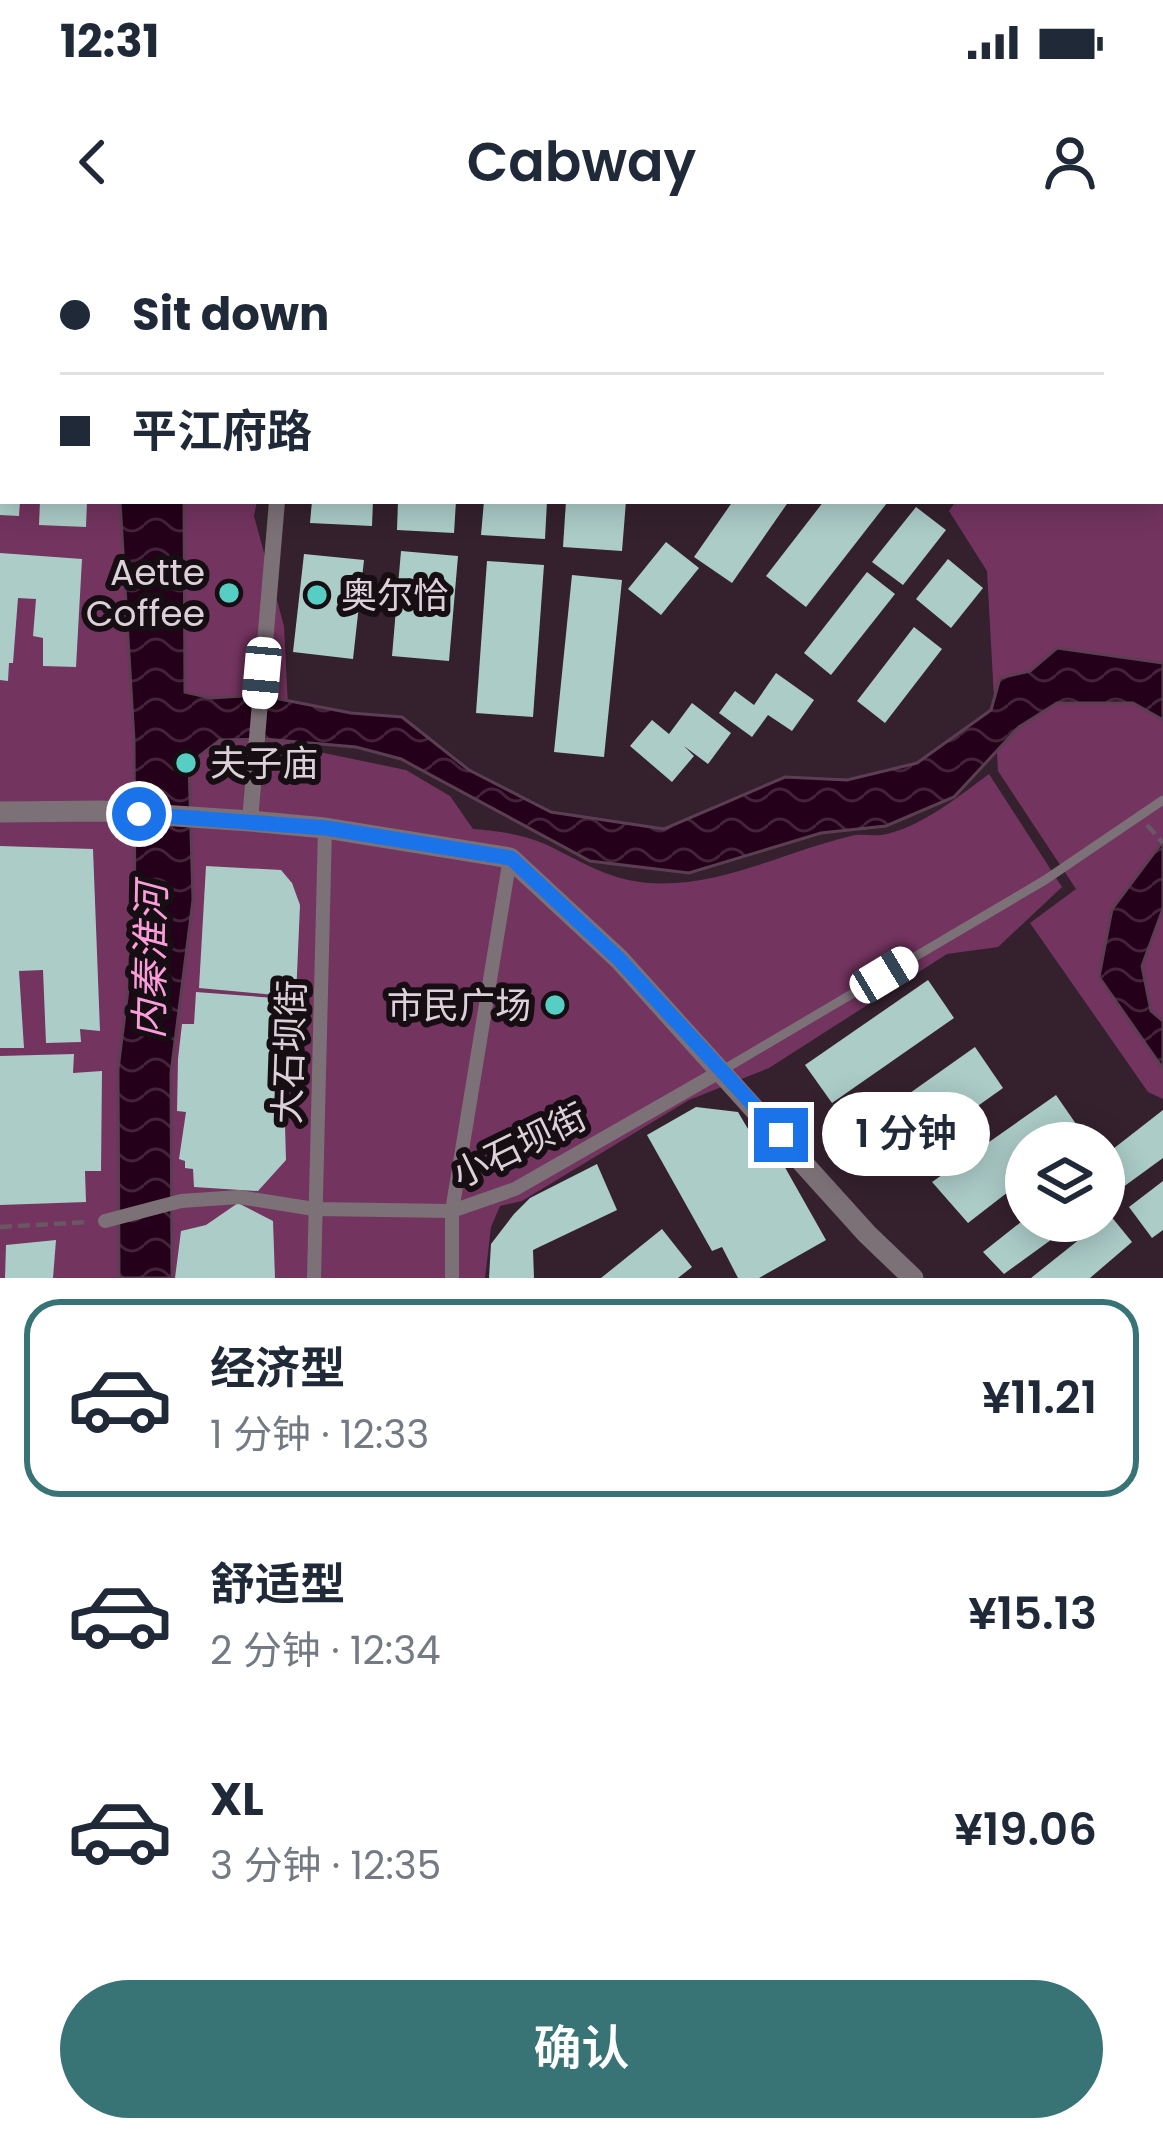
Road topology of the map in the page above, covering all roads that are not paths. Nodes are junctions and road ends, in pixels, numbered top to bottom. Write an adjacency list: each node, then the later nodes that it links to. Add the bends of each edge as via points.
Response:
1 (278, 504): 4 (street)
2 (1163, 800): 7 (lane, via 1045,880)
3 (0, 812): 4 (street)
4 (250, 821): 5 (street)
5 (326, 828): 6 (street); 8 (street, 大石坝街)
6 (511, 858): 7 (street); 9 (street)
7 (723, 1070): 9 (street, 小石坝街, via 515,1189); 13 (street)
8 (314, 1209): 9 (street, 小石坝街); 10 (street, 小石坝街, via 239,1197 181,1201); 11 (street, 大石坝街)
9 (452, 1211): 12 (street)
10 (105, 1221)
11 (314, 1278)
12 (452, 1278)
13 (913, 1278)

